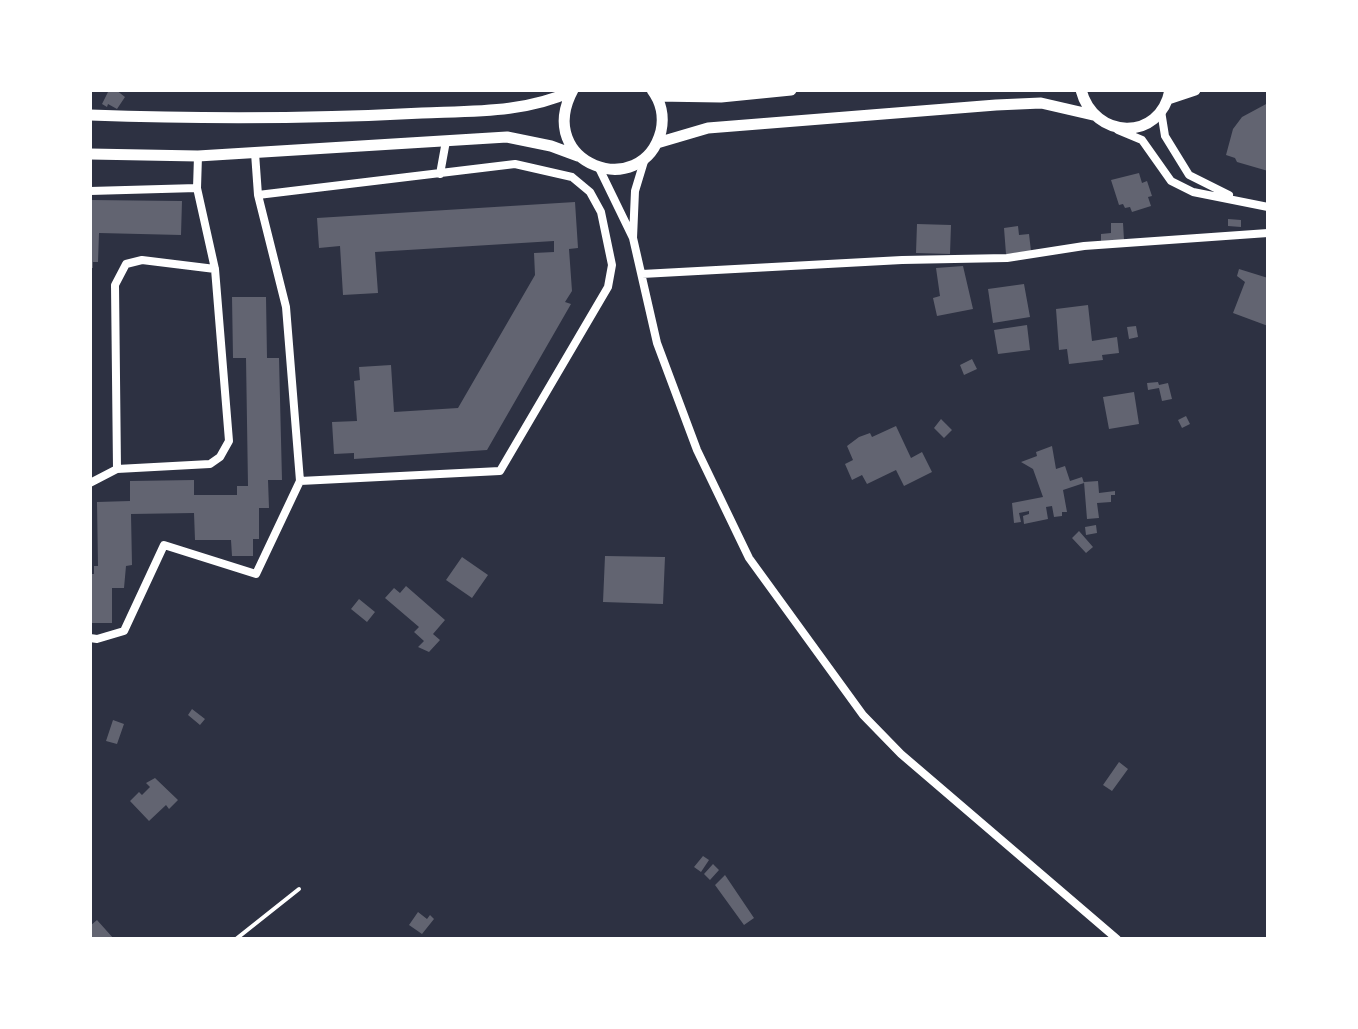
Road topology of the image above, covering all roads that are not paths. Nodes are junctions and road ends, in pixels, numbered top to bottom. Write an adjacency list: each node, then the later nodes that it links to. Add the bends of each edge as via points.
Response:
1 (791, 90): 5 (main road, via 721,97)
2 (1081, 90): 9 (main road)
3 (1195, 90): 6 (main road)
4 (573, 91): 8 (main road, via 508,109 379,116); 16 (main road, via 563,118)
5 (654, 93): 12 (main road, via 662,111)
6 (1169, 94): 7 (main road)
7 (1161, 111): 10 (main road, via 1136,128); 23 (street, via 1165,136 1189,175)
8 (90, 115)
9 (1093, 115): 10 (main road); 12 (main road, via 1041,103 996,105 708,128)
10 (1106, 124): 23 (street, via 1142,140 1171,181 1193,192)
11 (446, 141): 13 (main road); 16 (main road, via 507,137); 19 (street)
12 (657, 143): 17 (main road)
13 (255, 153): 15 (main road); 22 (street)
14 (90, 154): 15 (main road)
15 (198, 156): 20 (street)
16 (578, 156): 18 (main road)
17 (645, 158): 18 (main road, via 615,170); 26 (street, via 635,191)
18 (599, 168): 26 (street)
19 (440, 174): 22 (street); 30 (street, via 515,164 572,177 590,192 601,212 612,265 608,287 500,471)
20 (197, 188): 21 (street); 27 (street)
21 (90, 191)
22 (258, 195): 30 (street, via 286,307)
23 (1237, 200): 24 (street)
24 (1268, 207)
25 (1268, 233): 28 (street, via 1084,246 1007,258)
26 (633, 238): 28 (street)
27 (215, 269): 29 (street, via 229,441 210,464); 29 (street, via 142,260 126,264 115,285)
28 (642, 274): 35 (street, via 657,343 697,450 749,558 863,715 901,754)
29 (117, 469): 31 (street)
30 (300, 481): 32 (street, via 256,574 164,545 124,631)
31 (90, 483)
32 (90, 638)
33 (299, 889): 34 (lane)
34 (236, 939)
35 (1117, 939)

